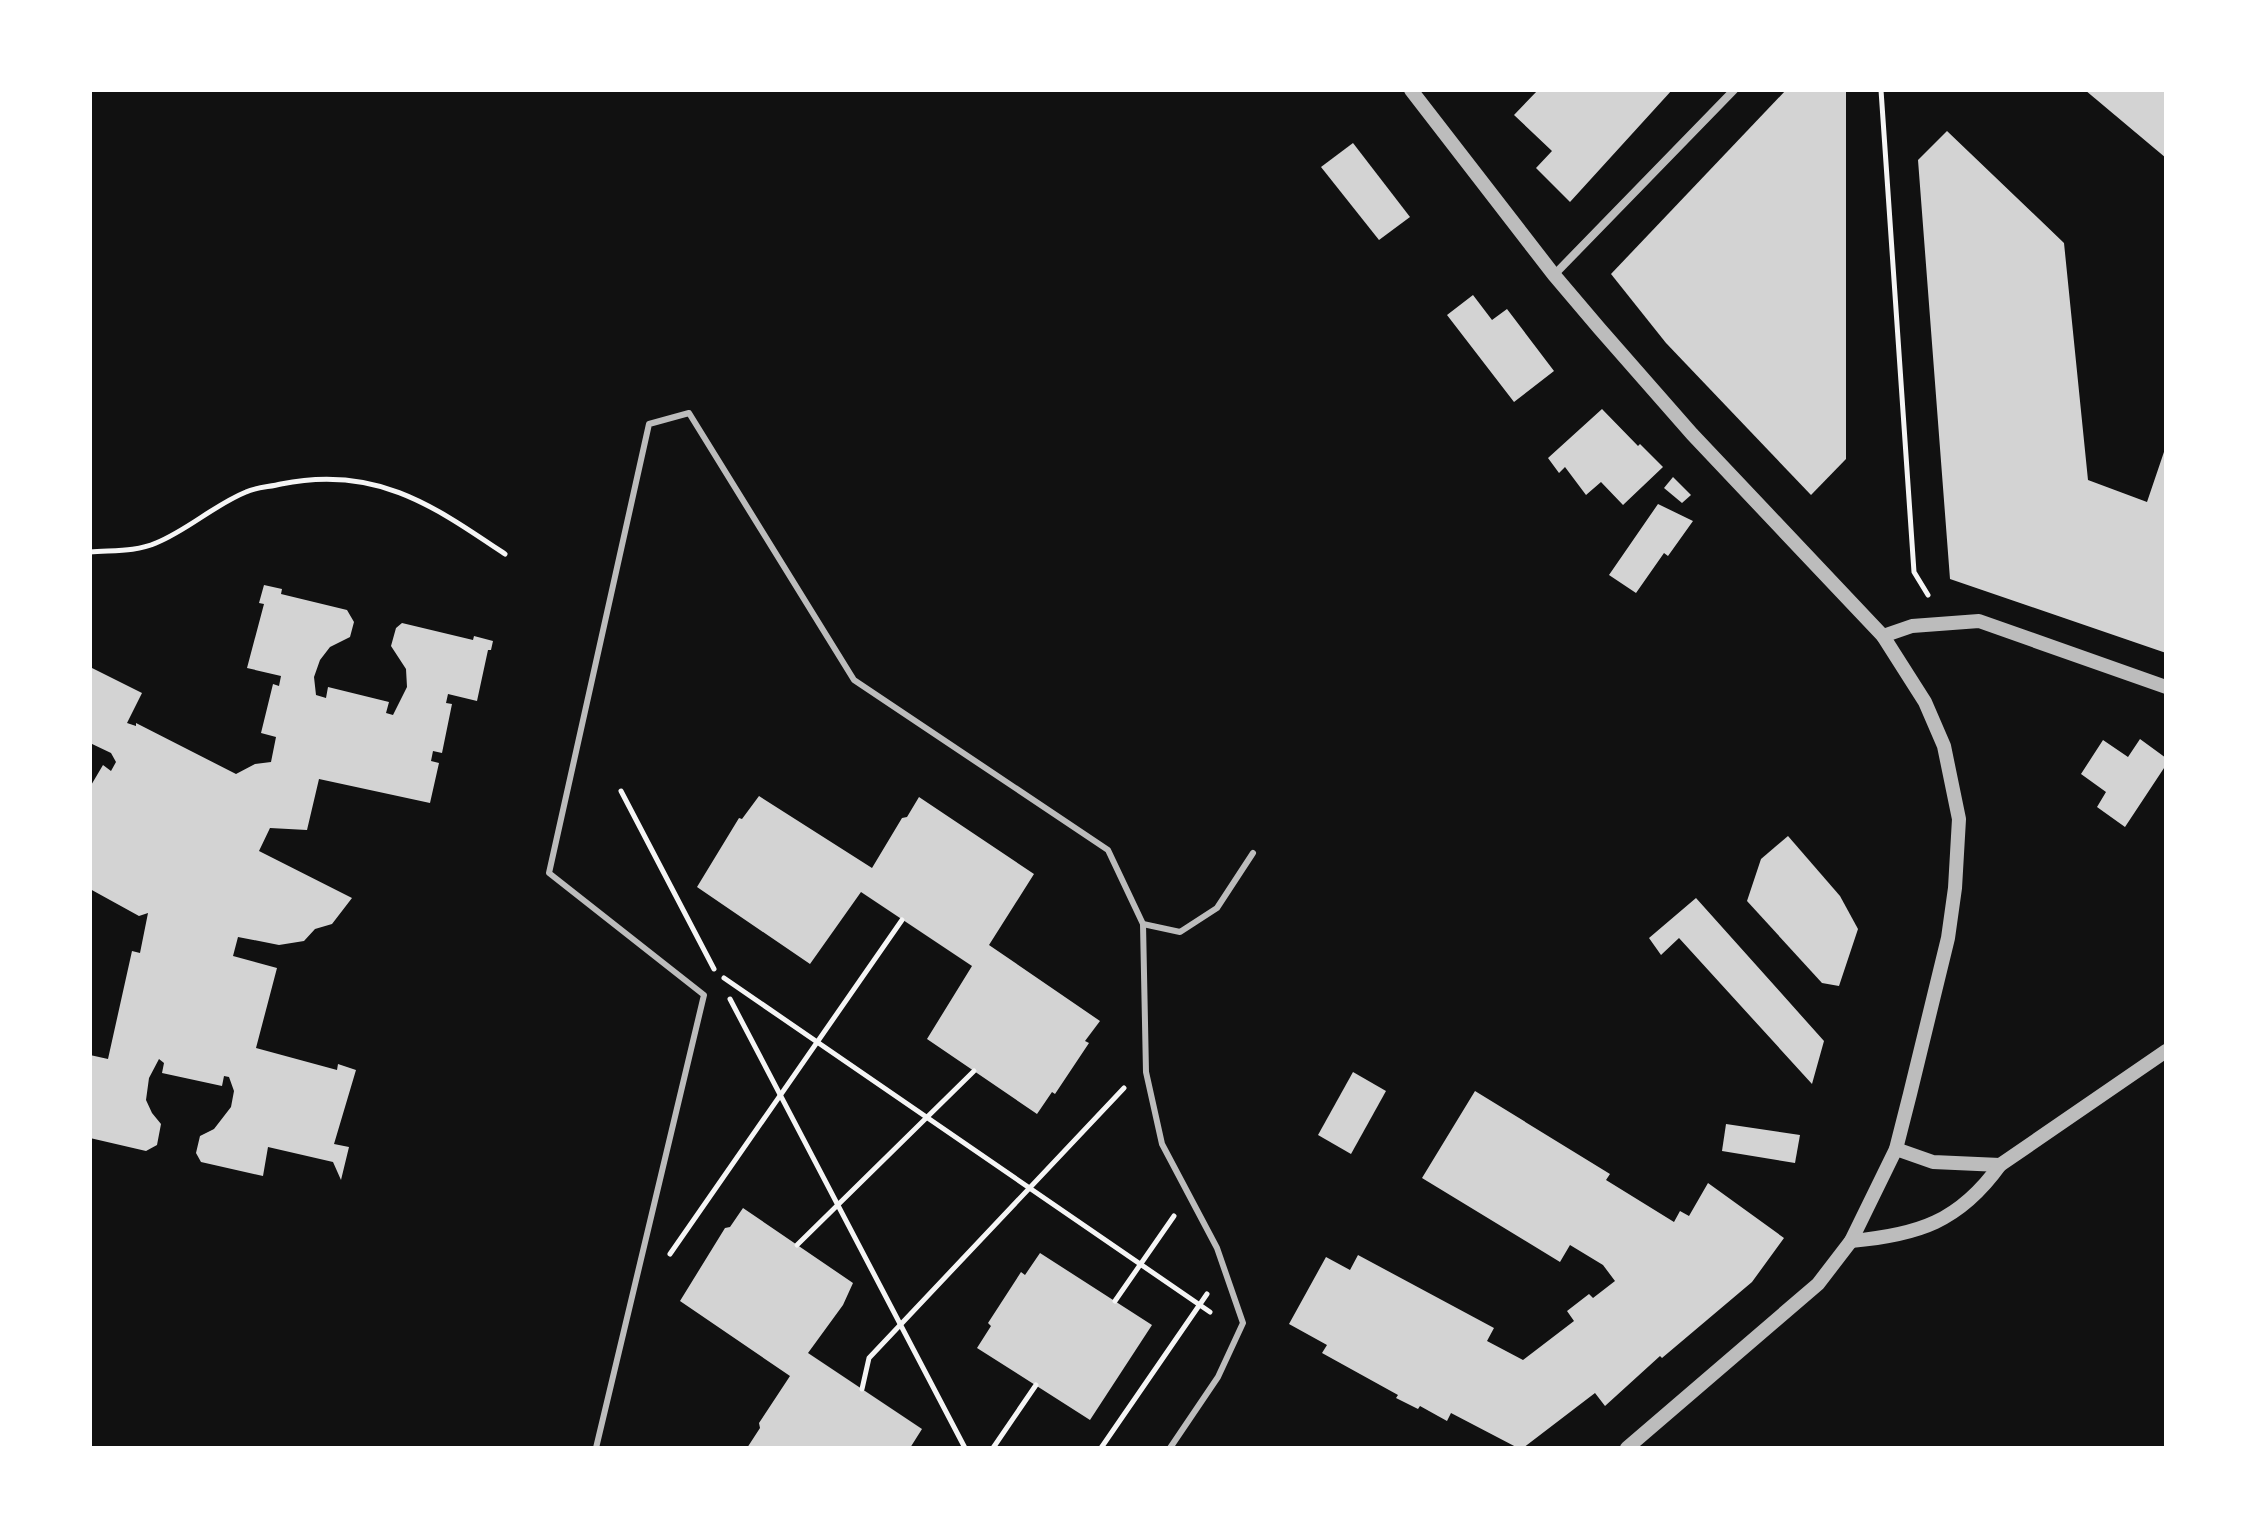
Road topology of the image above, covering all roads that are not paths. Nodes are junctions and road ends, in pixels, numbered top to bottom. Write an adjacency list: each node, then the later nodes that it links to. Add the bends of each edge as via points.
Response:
1 (1411, 90): 3 (street)
2 (1734, 90): 3 (street)
3 (1554, 275): 4 (street, via 1692,434)
4 (1883, 636): 5 (street, via 1912,626 1979,621); 9 (street, via 1925,702 1944,746 1959,819 1948,938)
5 (2166, 687)
6 (1253, 853): 7 (lane, via 1217,908 1180,932)
7 (1143, 924): 12 (lane, via 1108,850 854,680 689,413 649,424 549,873 704,995); 13 (lane, via 1146,1065 1162,1144 1224,1268 1243,1323 1218,1377)
8 (2166, 1051): 10 (street)
9 (1896, 1149): 10 (street, via 1933,1162); 11 (street)
10 (2000, 1165): 11 (street, via 1984,1186 1928,1227)
11 (1851, 1241): 14 (street, via 1818,1284)
12 (596, 1448)
13 (1170, 1448)
14 (1627, 1448)

